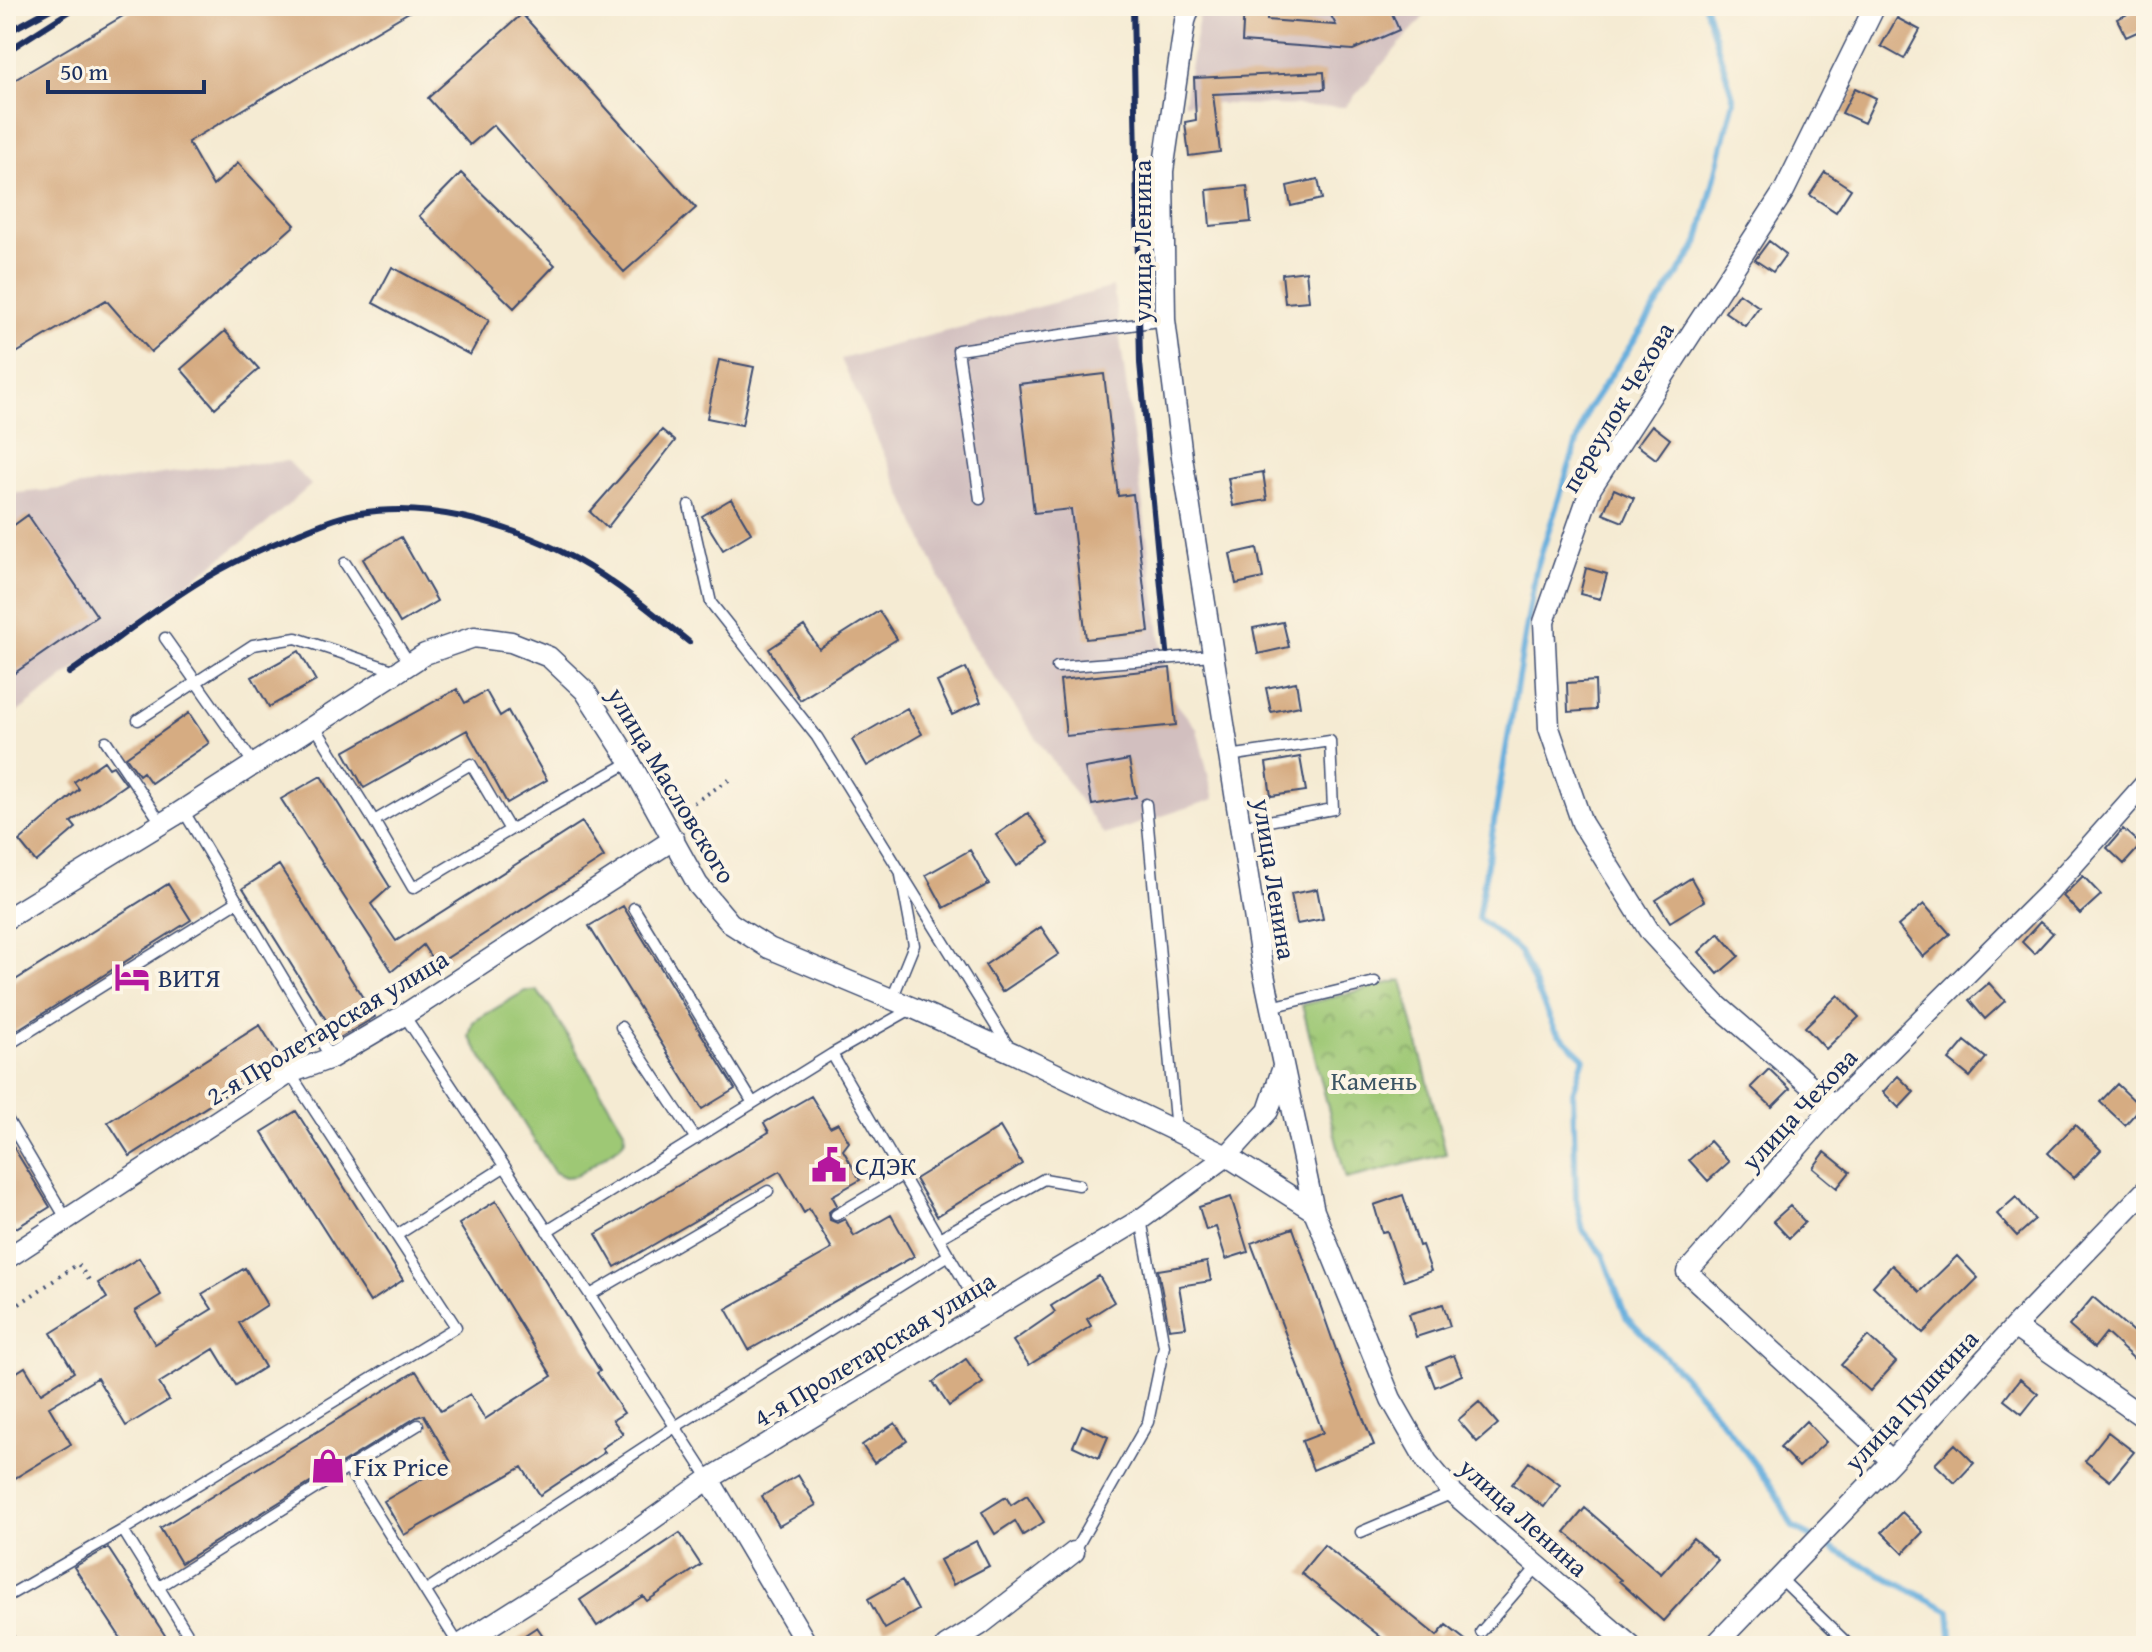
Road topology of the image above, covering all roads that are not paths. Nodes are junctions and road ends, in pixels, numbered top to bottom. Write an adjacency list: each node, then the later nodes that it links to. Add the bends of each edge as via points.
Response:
1 (1190, 6): 3 (street, улица Ленина, via 1163,171)
2 (1875, 6): 43 (street, переулок Чехова, via 1784,191 1591,488 1544,622 1549,728 1582,823 1650,932 1716,1004)
3 (1165, 320): 4 (lane, via 958,350); 8 (street, улица Ленина)
4 (980, 499)
5 (689, 505): 26 (lane, via 711,603 817,737)
6 (345, 563): 10 (lane)
7 (165, 638): 11 (lane)
8 (1213, 655): 9 (lane); 15 (street, улица Ленина)
9 (1057, 667)
10 (404, 668): 11 (lane, via 296,638 253,645); 13 (street, улица Масловского); 16 (street, улица Масловского, via 425,654 474,637 511,642 549,657 585,691)
11 (197, 682): 12 (lane); 17 (lane)
12 (138, 720)
13 (314, 725): 17 (street, улица Масловского); 21 (lane)
14 (106, 741): 22 (lane)
15 (1229, 756): 23 (street, улица Ленина); 23 (lane, via 1330,741 1333,809)
16 (630, 762): 24 (lane); 25 (street, улица Масловского)
17 (254, 764): 20 (street, улица Масловского)
18 (2146, 783): 43 (street, улица Чехова, via 2049,892)
19 (1146, 804): 45 (lane)
20 (183, 810): 22 (street, улица Масловского); 27 (lane)
21 (374, 821): 24 (lane, via 471,764); 24 (lane, via 413,888)
22 (162, 824): 29 (street, улица Масловского)
23 (1241, 826): 32 (street, улица Ленина)
24 (510, 830)
25 (674, 839): 31 (street, улица Масловского, via 698,885 730,923 769,948); 34 (street, 2-я Пролетарская улица)
26 (900, 869): 31 (lane, via 914,945); 37 (lane)
27 (238, 901): 36 (lane); 39 (lane)
28 (634, 908): 42 (lane)
29 (6, 919)
30 (1375, 982): 32 (lane)
31 (892, 999): 33 (street, улица Масловского)
32 (1271, 1007): 40 (street, улица Ленина)
33 (913, 1008): 37 (street, улица Масловского); 38 (lane)
34 (404, 1015): 39 (street, 2-я Пролетарская улица); 48 (lane)
35 (621, 1027): 46 (lane)
36 (6, 1046)
37 (1013, 1053): 45 (street, улица Масловского)
38 (832, 1054): 42 (lane); 49 (lane)
39 (331, 1058): 41 (street, 2-я Пролетарская улица)
40 (1283, 1067): 47 (street, 4-я Пролетарская улица, via 1268,1111); 53 (street, улица Ленина)
41 (290, 1073): 56 (street, 2-я Пролетарская улица); 58 (lane)
42 (753, 1103): 46 (lane)
43 (1834, 1106): 68 (street, улица Чехова, via 1687,1272)
44 (6, 1117): 56 (lane)
45 (1176, 1133): 47 (street, улица Масловского)
46 (696, 1139): 57 (lane)
47 (1227, 1156): 53 (street, улица Масловского); 55 (street, 4-я Пролетарская улица)
48 (504, 1167): 57 (lane); 58 (lane)
49 (903, 1175): 54 (lane); 59 (lane)
50 (1079, 1185): 59 (lane, via 1044,1179)
51 (2146, 1190): 64 (street, улица Пушкина)
52 (768, 1191): 62 (lane)
53 (1314, 1211): 71 (street, улица Ленина, via 1391,1399 1427,1462)
54 (836, 1215)
55 (1141, 1219): 63 (street, 4-я Пролетарская улица); 74 (lane, via 1164,1346 1148,1422)
56 (67, 1220): 61 (street, 2-я Пролетарская улица)
57 (547, 1231): 62 (lane)
58 (397, 1235): 72 (lane, via 456,1327)
59 (939, 1238): 60 (lane)
60 (949, 1255): 63 (lane); 67 (lane)
61 (6, 1258)
62 (590, 1295): 67 (lane)
63 (983, 1314): 70 (street, 4-я Пролетарская улица)
64 (2014, 1327): 65 (street); 68 (street, улица Пушкина)
65 (2146, 1419)
66 (418, 1425): 69 (lane)
67 (675, 1427): 70 (lane); 78 (lane)
68 (1892, 1461): 76 (street, улица Пушкина)
69 (348, 1468): 77 (lane); 78 (lane)
70 (709, 1479): 84 (street, 4-я Пролетарская улица); 85 (street)
71 (1453, 1493): 73 (lane); 75 (street, улица Ленина)
72 (123, 1530): 77 (lane); 79 (lane)
73 (1361, 1532)
74 (1074, 1552): 86 (street)
75 (1538, 1566): 80 (lane); 87 (street, улица Ленина)
76 (1779, 1577): 88 (street, улица Пушкина); 89 (lane)
77 (159, 1587): 83 (lane)
78 (425, 1591): 84 (lane)
79 (6, 1597)
80 (1481, 1632)
81 (6, 1634): 82 (lane)
82 (13, 1646)
83 (195, 1646)
84 (459, 1646)
85 (808, 1646)
86 (946, 1646)
87 (1631, 1646)
88 (1714, 1646)
89 (1850, 1646)

